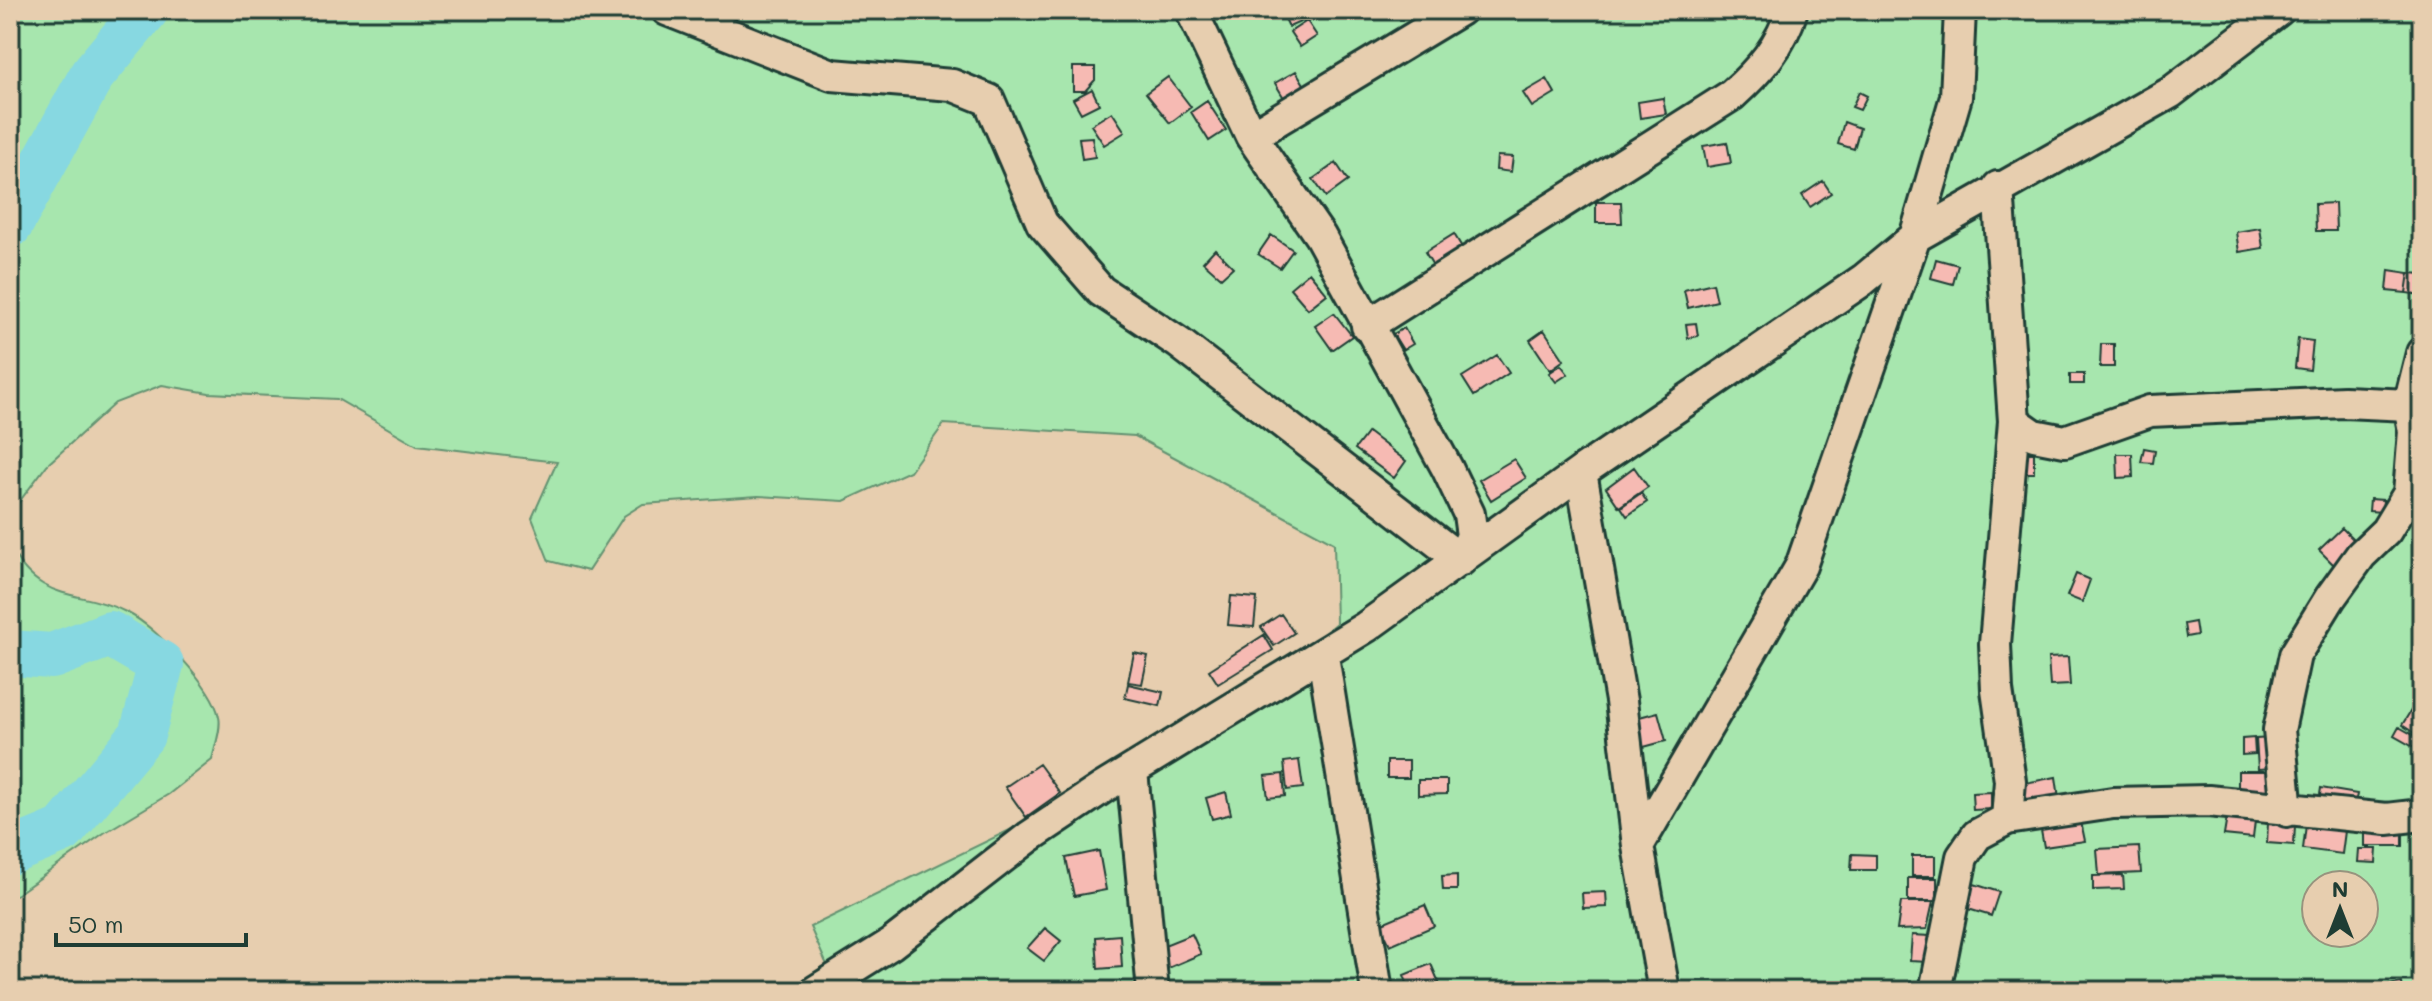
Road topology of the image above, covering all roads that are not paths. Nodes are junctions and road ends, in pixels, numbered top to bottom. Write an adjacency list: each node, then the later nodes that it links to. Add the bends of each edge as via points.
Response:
1 (667, 10): 15 (street, via 832,75 952,85 989,100 1042,223 1101,291 1179,343)
2 (1191, 10): 7 (street)
3 (1460, 10): 7 (street)
4 (1792, 10): 10 (street, via 1764,66 1732,95)
5 (1960, 10): 9 (street, via 1956,97)
6 (2279, 10): 8 (street, via 2170,93)
7 (1251, 136): 10 (street, via 1320,236)
8 (1998, 187): 9 (street); 13 (street)
9 (1915, 237): 14 (street, via 1863,280); 21 (street, via 1801,566)
10 (1367, 326): 15 (street, via 1469,514 1472,536)
11 (2422, 353): 12 (street)
12 (2409, 405): 13 (street, via 2344,402 2150,411 2065,441 2034,435); 18 (street, via 2414,431 2409,493 2386,531 2330,598 2295,655 2279,730)
13 (2014, 421): 20 (street, via 1995,644 2010,781)
14 (1581, 472): 15 (street); 21 (street, via 1621,701)
15 (1461, 560): 16 (street)
16 (1323, 656): 17 (street); 24 (street)
17 (1132, 771): 22 (street, via 1029,837); 23 (street)
18 (2287, 811): 19 (street, via 2387,819); 20 (street, via 2208,801 2113,803)
19 (2422, 815)
20 (2007, 819): 26 (street, via 1977,835 1962,857)
21 (1638, 846): 25 (street)
22 (824, 989)
23 (1153, 991)
24 (1377, 991)
25 (1664, 991)
26 (1935, 991)

